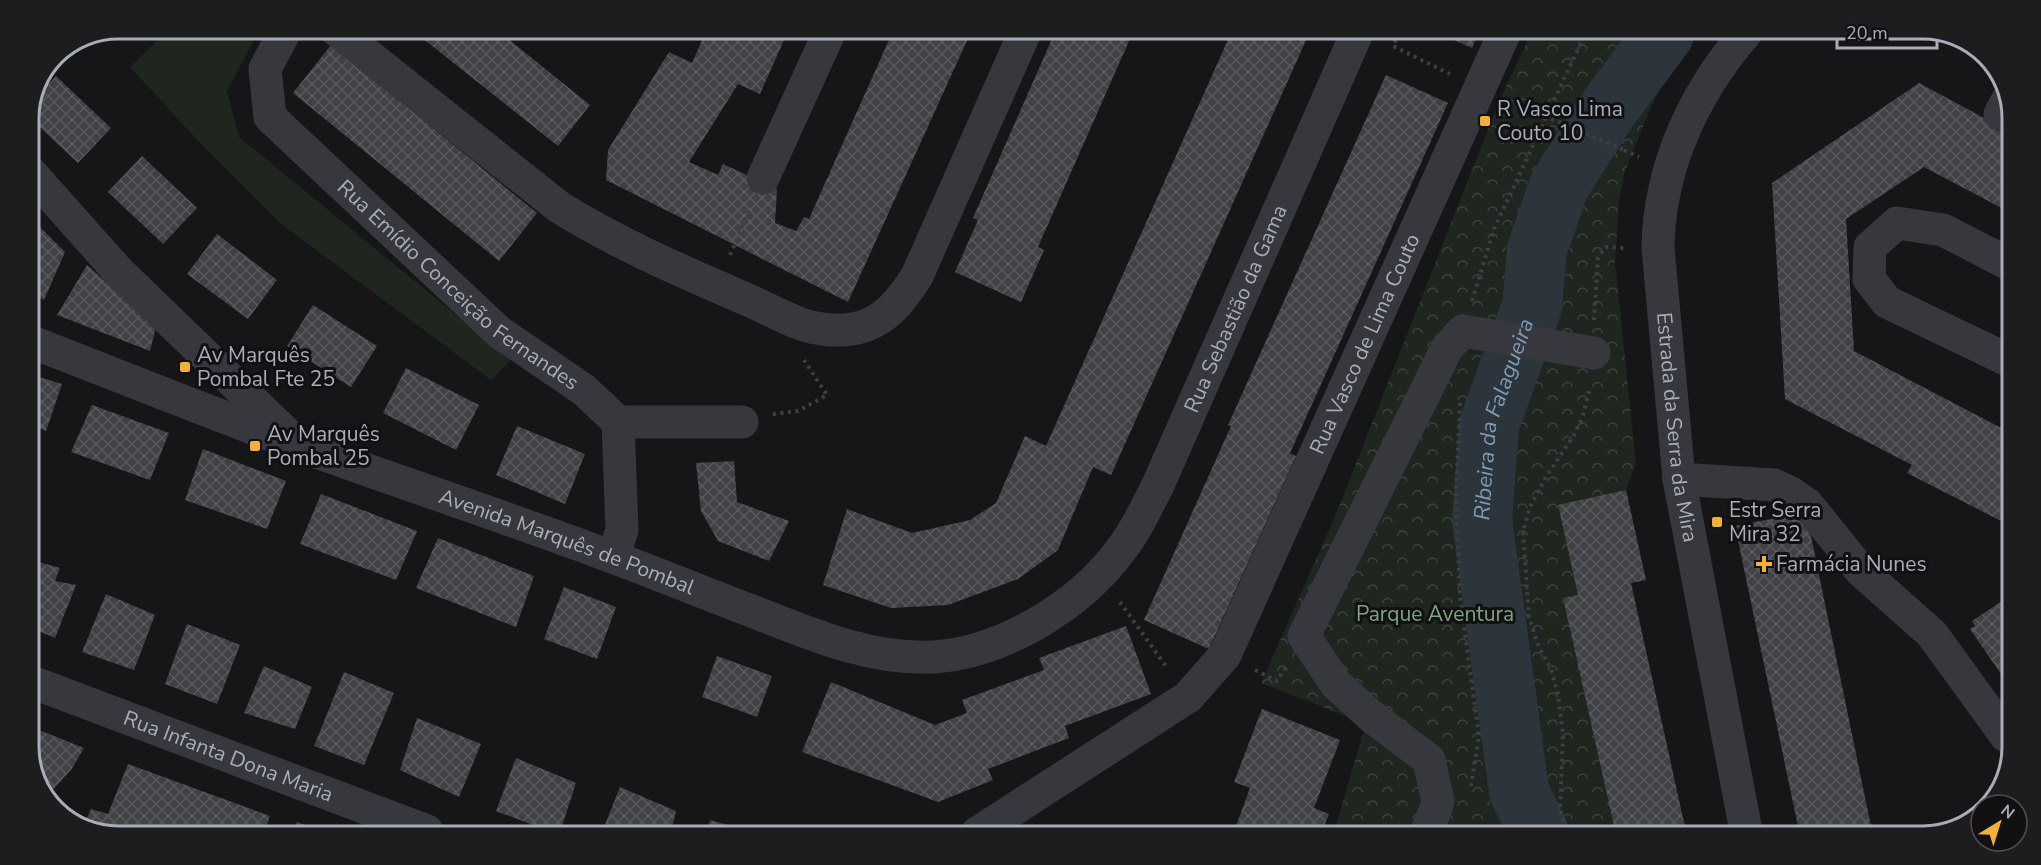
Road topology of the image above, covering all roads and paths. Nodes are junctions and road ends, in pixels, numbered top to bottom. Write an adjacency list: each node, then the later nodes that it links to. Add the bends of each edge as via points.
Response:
1 (281, 39): 24 (street, Rua Emídio Conceição Fernandes, via 265,69 270,117 499,332 584,390)
2 (348, 39): 17 (street, via 559,207)
3 (826, 39): 13 (street)
4 (1022, 39): 18 (street, via 917,276 904,296 872,323 843,329)
5 (1354, 39): 29 (street, Rua Sebastião da Gama, via 1158,485 1130,536)
6 (1396, 39): 10 (path, via 1393,46)
7 (1501, 39): 10 (street, Rua Vasco de Lima Couto)
8 (1583, 39): 19 (path, via 1494,229)
9 (1741, 39): 15 (street, Estrada da Serra da Mira, via 1705,89 1678,146 1664,194)
10 (1480, 89): 31 (street, Rua Vasco de Lima Couto)
11 (1510, 102): 12 (path, bridge)
12 (1624, 150)
13 (763, 178): 17 (path)
14 (39, 182): 26 (street, via 120,272)
15 (1659, 248): 21 (path, via 1605,247 1598,258); 27 (street, Estrada da Serra da Mira)
16 (2002, 260): 22 (street, via 1943,230 1896,223 1870,247 1869,279 1887,302)
17 (716, 286): 18 (street)
18 (810, 327): 25 (path, via 804,359 827,395 798,411)
19 (1478, 334): 21 (street); 30 (street, via 1447,348)
20 (39, 344): 26 (street, Avenida Marquês de Pombal)
21 (1594, 353): 39 (path, via 1594,371 1583,414 1540,487 1523,531 1529,617 1558,695 1563,735 1560,810)
22 (2002, 357)
23 (1460, 402): 35 (path, via 1456,496 1460,597 1479,736)
24 (618, 422): 25 (street); 28 (street, via 622,530)
25 (742, 422)
26 (298, 445): 28 (street, Avenida Marquês de Pombal)
27 (1679, 479): 34 (street, via 1774,485 1807,504 1861,571 1932,634); 40 (street, Estrada da Serra da Mira)
28 (613, 557): 29 (street, Avenida Marquês de Pombal, via 836,644 888,656 945,655 1013,635 1053,614)
29 (1100, 574): 33 (path)
30 (1304, 636): 31 (path, via 1277,681); 38 (street, via 1336,684 1429,760 1438,802)
31 (1225, 655): 33 (street, Rua Vasco de Lima Couto)
32 (39, 685): 36 (street, Rua Infanta Dona Maria)
33 (1188, 697): 37 (street, Rua Vasco de Lima Couto)
34 (2002, 730)
35 (1470, 791)
36 (414, 826)
37 (988, 826)
38 (1429, 826)
39 (1566, 826)
40 (1745, 826)

